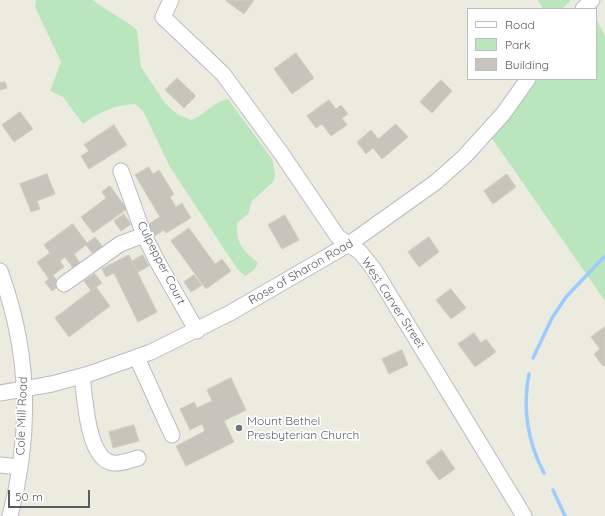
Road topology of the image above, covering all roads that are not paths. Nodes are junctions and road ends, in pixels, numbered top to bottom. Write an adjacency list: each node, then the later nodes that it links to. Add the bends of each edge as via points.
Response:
1 (171, 0): 7 (street, West Carver Street, via 163,17 223,74 338,237)
2 (592, 0): 3 (street)
3 (584, 8)
4 (527, 80): 7 (street, Rose of Sharon Road, via 503,114 464,157 436,182)
5 (121, 171): 6 (street, Culpepper Court)
6 (144, 235): 9 (street, via 120,244); 10 (street, Culpepper Court)
7 (349, 244): 10 (street, Rose of Sharon Road); 20 (street, West Carver Street, via 360,252 373,268)
8 (0, 271): 13 (street, Cole Mill Road, via 19,335)
9 (64, 284)
10 (197, 331): 11 (street, Rose of Sharon Road)
11 (137, 358): 12 (street, Rose of Sharon Road); 15 (street)
12 (82, 376): 13 (street, Rose of Sharon Road); 16 (street, via 91,438 101,456 114,463)
13 (26, 390): 14 (street, Rose of Sharon Road); 18 (street, Cole Mill Road)
14 (0, 393)
15 (172, 435)
16 (138, 458)
17 (0, 465): 18 (street)
18 (20, 467): 19 (street, Cole Mill Road)
19 (10, 516)
20 (524, 516)

